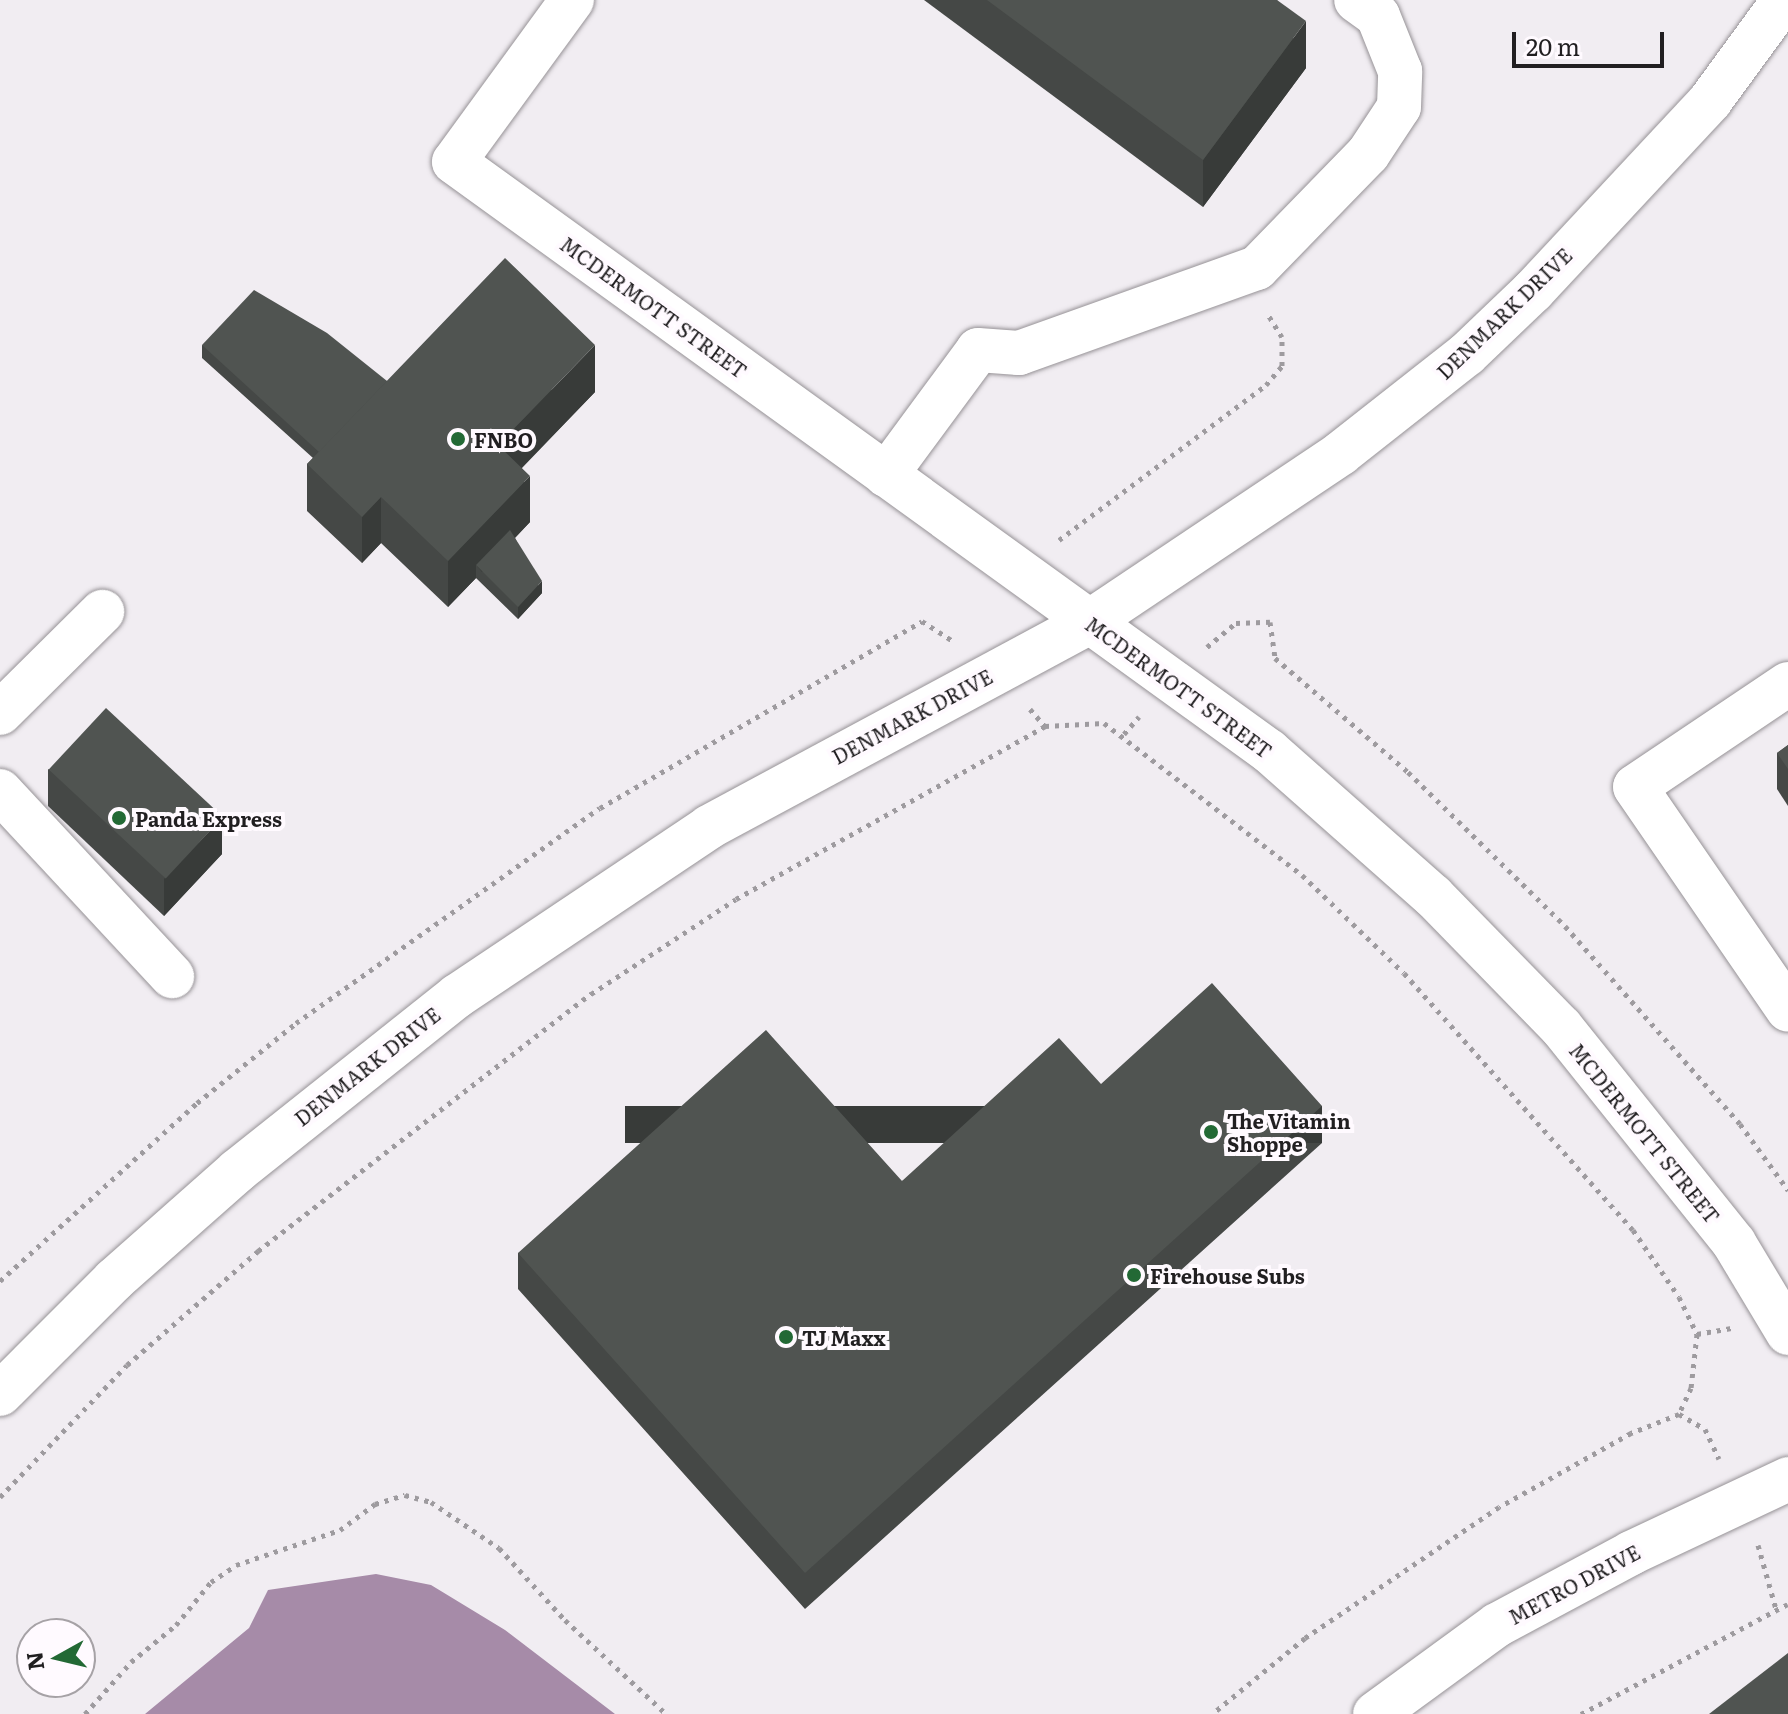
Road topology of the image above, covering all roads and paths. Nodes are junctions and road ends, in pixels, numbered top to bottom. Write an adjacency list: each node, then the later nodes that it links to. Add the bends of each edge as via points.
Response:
1 (572, 0): 5 (street, MCDERMOTT STREET, via 454,162)
2 (1356, 0): 4 (street, via 1378,16 1400,71 1399,107 1368,154 1257,268)
3 (1784, 0): 9 (street, DENMARK DRIVE, via 1710,101 1467,354 1292,488)
4 (1244, 273): 5 (street, via 1019,353 978,350); 6 (path, via 1282,337 1282,366 1266,385 1062,535)
5 (886, 475): 6 (street, MCDERMOTT STREET)
6 (1037, 584): 9 (street, MCDERMOTT STREET)
7 (102, 612): 12 (street)
8 (922, 621): 17 (path, via 600,808 388,955 197,1103)
9 (1089, 622): 18 (street, MCDERMOTT STREET, via 1269,751 1433,896 1561,1027 1734,1243); 19 (street, DENMARK DRIVE, via 709,827 457,996 237,1171 114,1280)
10 (1270, 622): 16 (path, via 1275,658 1408,772 1565,926 1740,1124)
11 (1788, 684): 15 (street, via 1635,787)
12 (0, 713)
13 (0, 791): 14 (street)
14 (172, 976)
15 (1788, 1010)
16 (1788, 1190)
17 (0, 1281)
18 (1788, 1333)
19 (0, 1394)
20 (1788, 1479): 26 (street, METRO DRIVE, via 1497,1625)
21 (0, 1497): 25 (path, via 127,1365 258,1251 591,994 736,899 1045,726 1104,723 1302,875 1404,973 1633,1230 1679,1297 1697,1334 1691,1388 1679,1414 1631,1433 1499,1507 1305,1638)
22 (1788, 1604): 27 (path)
23 (85, 1714): 24 (path, via 223,1574 340,1530 375,1504 405,1495 431,1502 499,1548 565,1620)
24 (666, 1714)
25 (1212, 1714)
26 (1375, 1714)
27 (1581, 1714)

